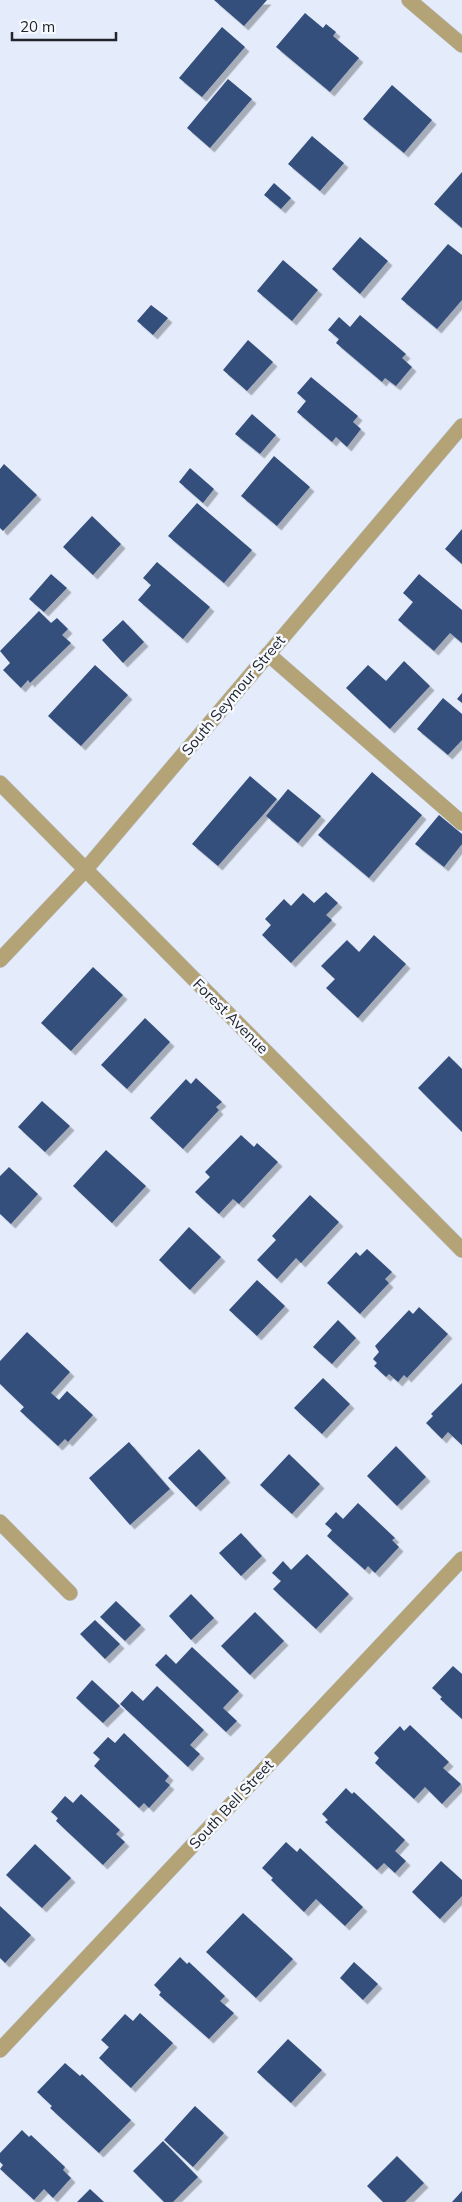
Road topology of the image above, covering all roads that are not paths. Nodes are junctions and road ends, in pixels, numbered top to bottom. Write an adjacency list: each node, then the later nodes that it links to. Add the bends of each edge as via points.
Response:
1 (409, 0): 2 (street)
2 (462, 45)
3 (462, 426): 4 (street, South Seymour Street)
4 (268, 654): 6 (street); 7 (street, South Seymour Street)
5 (0, 783): 7 (street, Forest Avenue)
6 (462, 824)
7 (86, 869): 8 (street, South Seymour Street); 9 (street, Forest Avenue)
8 (0, 960)
9 (462, 1250)
10 (0, 1522): 12 (street)
11 (462, 1559): 13 (street, South Bell Street)
12 (70, 1593)
13 (0, 2050)

